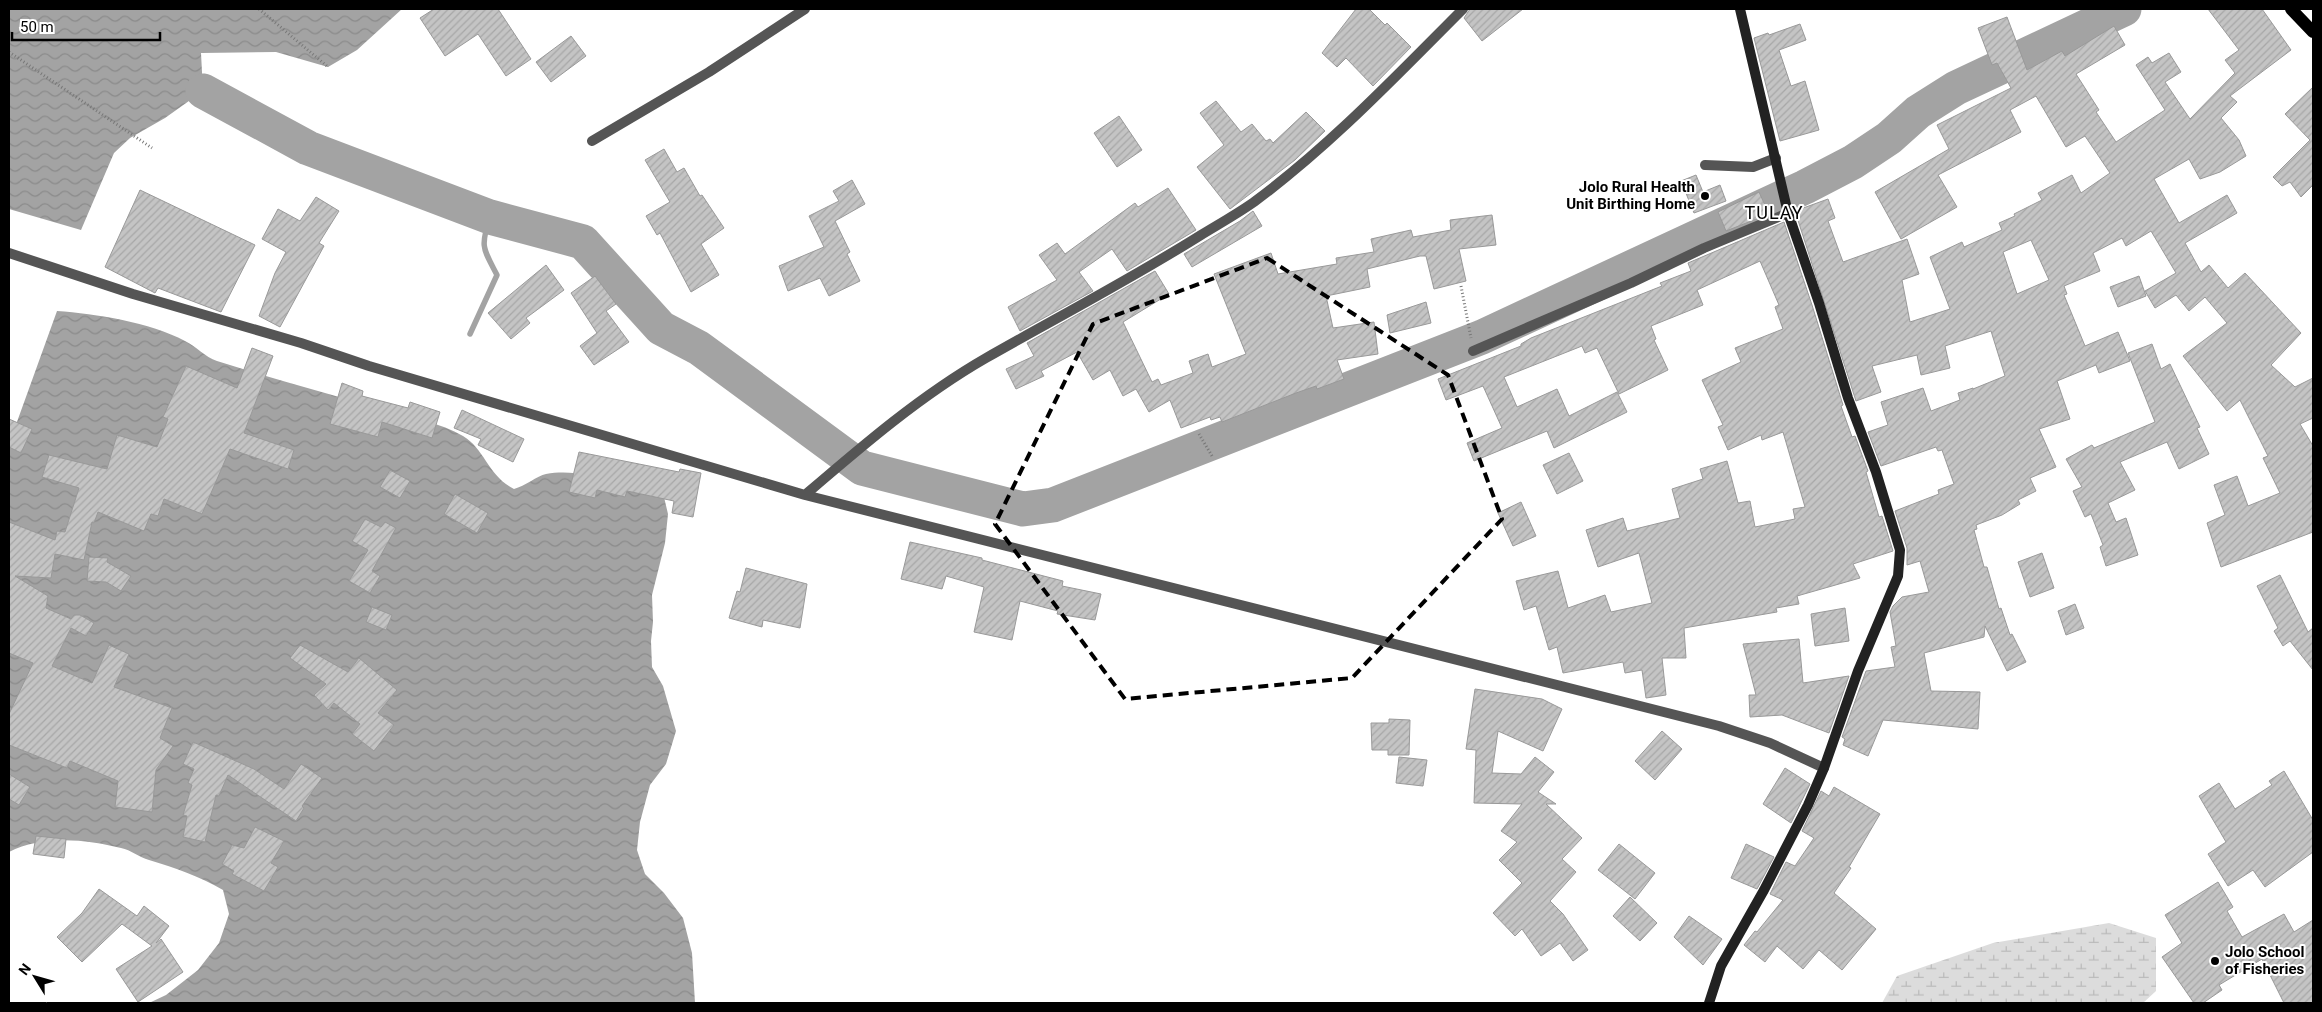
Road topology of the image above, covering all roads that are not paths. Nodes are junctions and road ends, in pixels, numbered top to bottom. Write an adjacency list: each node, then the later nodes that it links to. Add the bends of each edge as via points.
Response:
1 (805, 9): 6 (street, via 709,72)
2 (1463, 9): 12 (street, via 1341,130 1253,203 1084,305 985,359 928,396 868,441)
3 (1740, 9): 7 (street)
4 (2291, 9): 5 (main road)
5 (2313, 32)
6 (592, 141)
7 (1776, 158): 8 (street, via 1753,167); 9 (street)
8 (1705, 165)
9 (1788, 209): 11 (street, via 1631,283); 13 (street, via 1900,550 1898,576 1858,671)
10 (9, 253): 12 (street, via 369,366)
11 (1474, 351)
12 (805, 495): 13 (street, via 1719,726 1770,743)
13 (1824, 768): 14 (street, via 1787,848 1721,966)
14 (1709, 1003)

